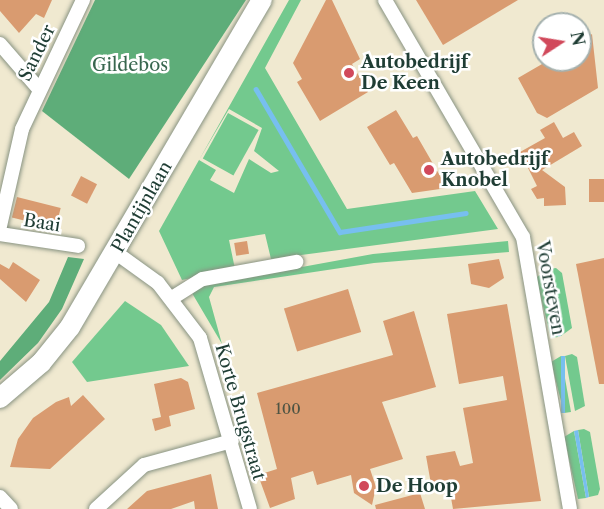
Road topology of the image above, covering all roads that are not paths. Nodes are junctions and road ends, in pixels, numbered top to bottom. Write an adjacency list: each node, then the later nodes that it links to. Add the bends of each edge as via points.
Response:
1 (83, 0): 5 (street, Sander)
2 (262, 0): 9 (main road, Plantijnlaan)
3 (386, 0): 18 (street, Voorsteven, via 523,237)
4 (0, 44): 5 (street)
5 (39, 88): 6 (street, Sander, via 22,129)
6 (0, 226)
7 (0, 234): 8 (street, Baai)
8 (78, 246)
9 (115, 252): 11 (street, Korte Brugstraat, via 150,275); 12 (main road, Plantijnlaan, via 51,352)
10 (296, 262): 11 (street, via 203,279)
11 (172, 298): 13 (street, Korte Brugstraat, via 210,362)
12 (0, 398)
13 (232, 441): 16 (street, via 144,465); 17 (street, Korte Brugstraat)
14 (0, 497): 15 (street)
15 (11, 509)
16 (96, 509)
17 (250, 509)
18 (570, 509)

